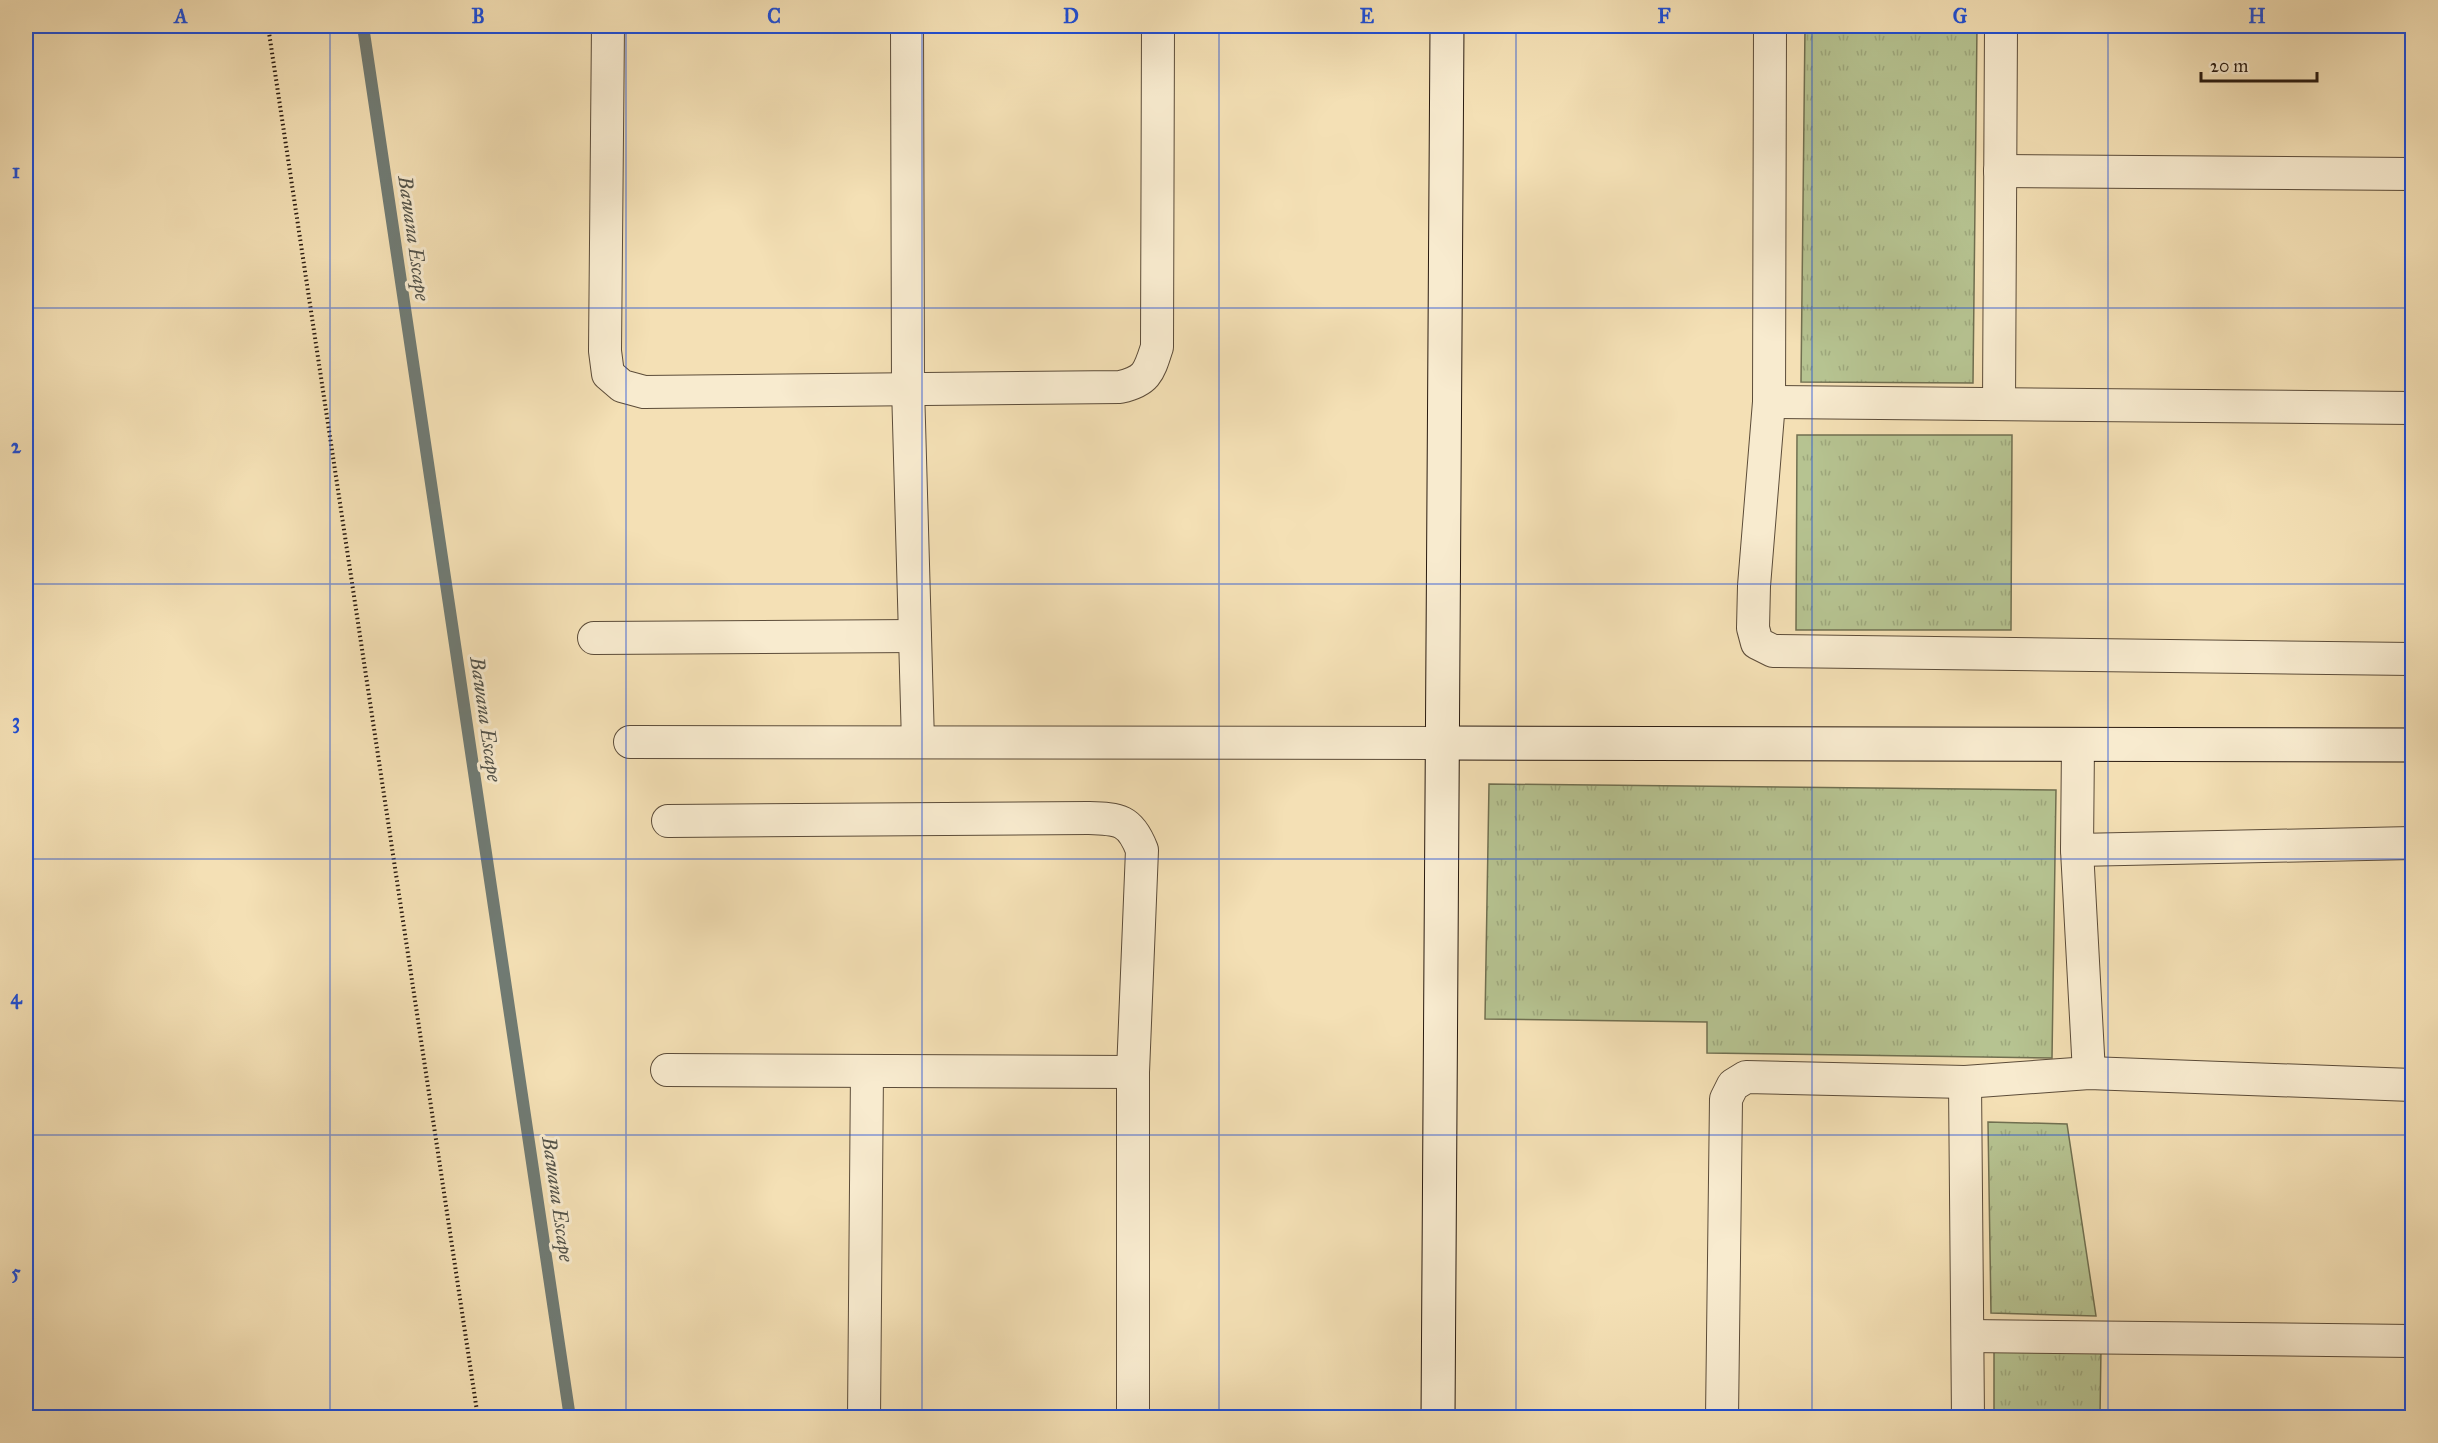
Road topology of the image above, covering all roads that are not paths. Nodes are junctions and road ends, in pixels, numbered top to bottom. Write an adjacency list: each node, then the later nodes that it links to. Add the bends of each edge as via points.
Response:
1 (608, 26): 9 (street, via 608,375 621,386 644,392)
2 (906, 26): 9 (street)
3 (1158, 26): 9 (street, via 1157,347 1149,371 1136,383 1120,387)
4 (1447, 26): 18 (street)
5 (1770, 26): 10 (street)
6 (2001, 26): 7 (street)
7 (2000, 171): 8 (street); 11 (street)
8 (2412, 174)
9 (908, 387): 13 (street)
10 (1769, 402): 11 (street); 15 (street, via 1753,628 1757,643 1773,651)
11 (1999, 404): 12 (street)
12 (2412, 408)
13 (915, 636): 14 (street); 17 (street)
14 (594, 638)
15 (2412, 658)
16 (630, 741): 17 (street)
17 (918, 742): 18 (street)
18 (1442, 743): 19 (street); 34 (street)
19 (2078, 744): 20 (street); 23 (street)
20 (2412, 745)
21 (668, 821): 26 (street, via 1088,818 1122,822 1134,831 1142,850)
22 (2412, 843): 23 (street)
23 (2077, 850): 27 (street)
24 (667, 1070): 25 (street)
25 (867, 1071): 26 (street); 32 (street)
26 (1133, 1072): 33 (street)
27 (2089, 1073): 28 (street); 29 (street)
28 (1965, 1082): 30 (street); 35 (street, via 1746,1077 1733,1085 1726,1099)
29 (2412, 1085)
30 (1969, 1336): 31 (street); 36 (street)
31 (2412, 1341)
32 (864, 1418)
33 (1133, 1418)
34 (1438, 1418)
35 (1722, 1418)
36 (1968, 1418)

